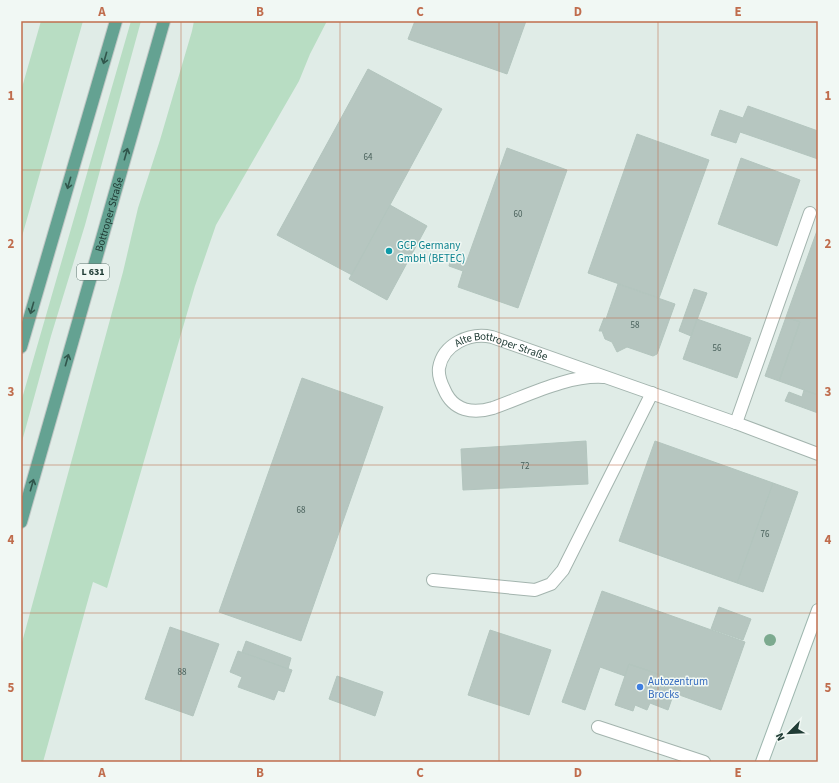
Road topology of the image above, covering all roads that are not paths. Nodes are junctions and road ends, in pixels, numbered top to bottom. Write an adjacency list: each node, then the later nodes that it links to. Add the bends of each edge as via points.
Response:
1 (116, 21): 4 (main road, one-way to 4)
2 (164, 21): 9 (main road, Bottroper Straße / L 631, one-way to 2)
3 (810, 213): 7 (street)
4 (21, 346)
5 (603, 376): 5 (street, Alte Bottroper Straße, via 511,343 480,335 454,344 444,355 439,370 450,400 463,409 477,411 493,408 564,381); 6 (street, Alte Bottroper Straße)
6 (652, 393): 7 (street, Alte Bottroper Straße); 10 (street, via 563,570 551,584 535,590)
7 (736, 423): 8 (street, Alte Bottroper Straße)
8 (818, 454)
9 (21, 522)
10 (432, 580)
11 (818, 610): 14 (street)
12 (598, 727): 13 (street)
13 (704, 762)
14 (762, 762)

